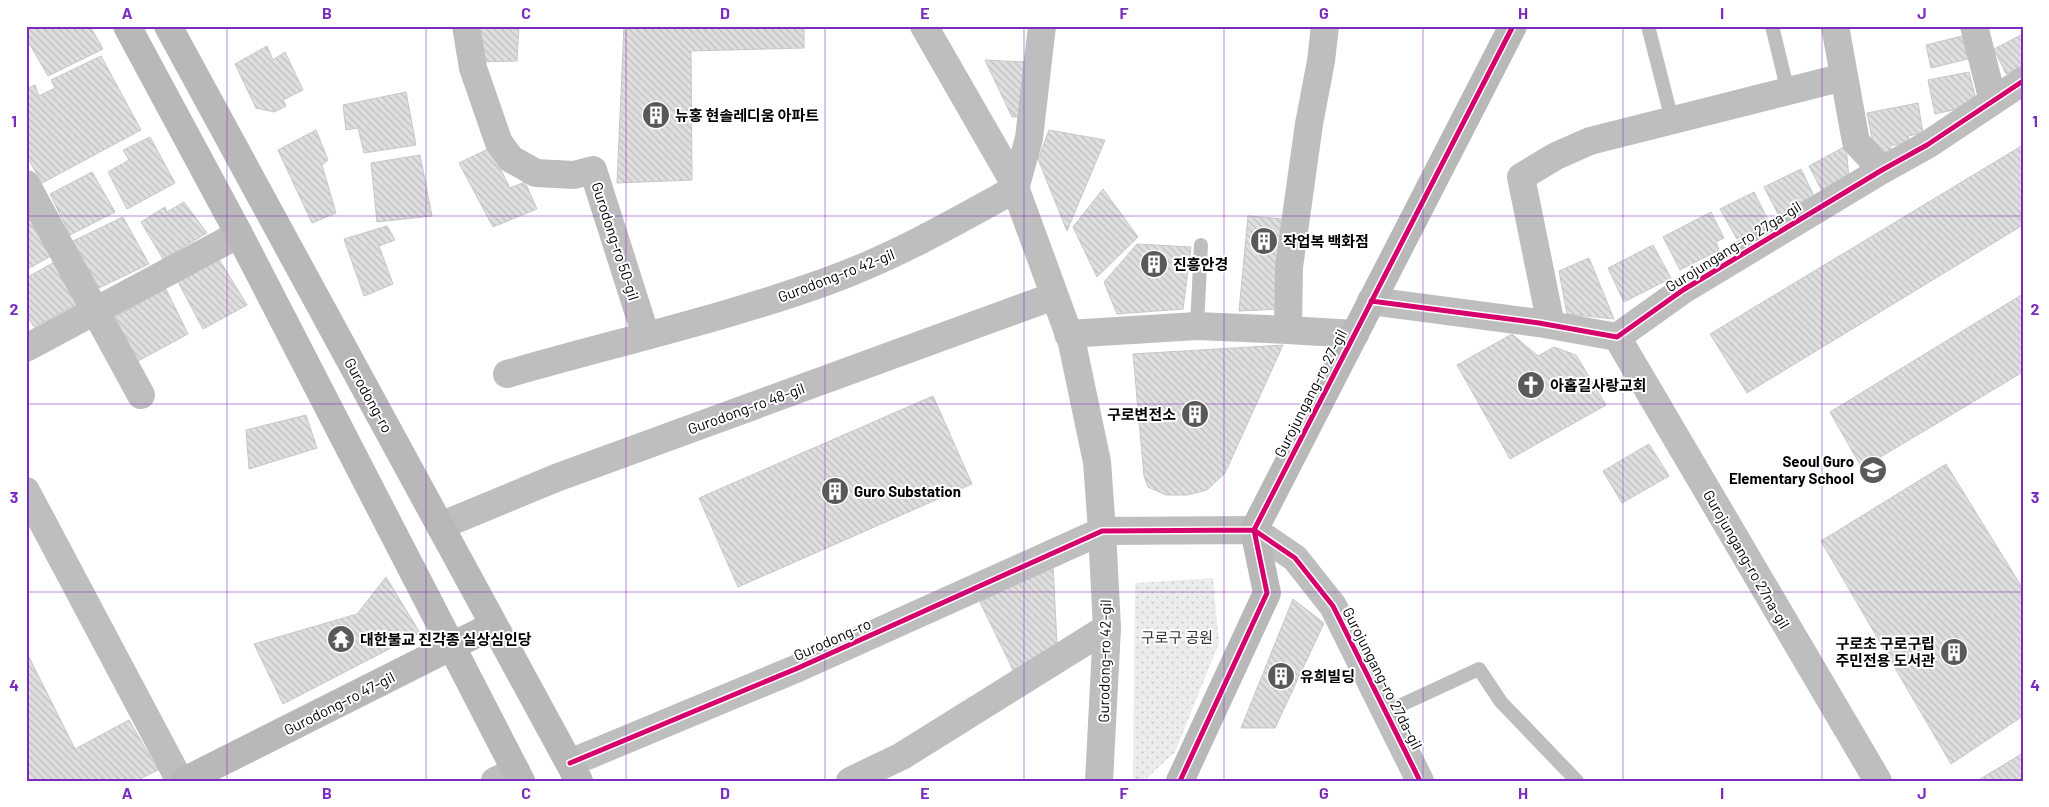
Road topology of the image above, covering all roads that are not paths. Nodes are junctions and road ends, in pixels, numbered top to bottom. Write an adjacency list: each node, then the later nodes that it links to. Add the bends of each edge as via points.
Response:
1 (127, 26): 20 (main road)
2 (168, 26): 36 (main road, Gurodong-ro)
3 (466, 26): 30 (street, Gurodong-ro 50-gil, via 473,68 499,143 511,159 536,173 574,175 593,170)
4 (924, 26): 19 (street, Gurodong-ro 42-gil)
5 (1042, 26): 19 (street, via 1029,138)
6 (1325, 26): 27 (street, via 1289,267)
7 (1513, 26): 23 (main road, Gurojungang-ro 27-gil)
8 (1648, 26): 16 (lane)
9 (1772, 26): 14 (lane)
10 (1835, 26): 12 (street)
11 (1974, 26): 15 (street)
12 (1844, 78): 14 (street); 17 (street, via 1856,142)
13 (2023, 81): 15 (street, Gurojungang-ro 27ga-gil)
14 (1788, 92): 16 (street)
15 (1993, 101): 17 (street, Gurojungang-ro 27ga-gil, via 1927,145)
16 (1672, 120): 25 (street, via 1590,141 1521,177)
17 (1882, 170): 31 (street, Gurojungang-ro 27ga-gil, via 1683,290)
18 (26, 184): 24 (street)
19 (1015, 188): 22 (street, Gurodong-ro 42-gil); 30 (street, Gurodong-ro 42-gil, via 920,242 829,281)
20 (239, 234): 24 (street); 41 (main road)
21 (1201, 245): 26 (lane)
22 (1054, 296): 28 (street, Gurodong-ro 42-gil); 36 (street, Gurodong-ro 48-gil, via 556,478)
23 (1372, 301): 25 (street); 29 (main road, Gurojungang-ro 27-gil)
24 (94, 311): 32 (street); 34 (street)
25 (1551, 325): 31 (street)
26 (1196, 326): 27 (street); 28 (street)
27 (1288, 330): 29 (street, Gurojungang-ro 27-gil)
28 (1068, 334): 38 (street, Gurodong-ro 42-gil, via 1097,462)
29 (1355, 334): 37 (main road, Gurojungang-ro 27-gil)
30 (646, 336): 33 (street)
31 (1617, 337): 53 (street, Gurojungang-ro 27na-gil)
32 (26, 348)
33 (507, 374)
34 (141, 395)
35 (26, 491): 46 (street)
36 (440, 526): 39 (main road, Gurodong-ro)
37 (1254, 530): 38 (street); 42 (street, Gurojungang-ro 27da-gil, via 1295,558 1333,606); 50 (main road, via 1266,593)
38 (1102, 531): 40 (street, Gurodong-ro 42-gil); 44 (street, Gurodong-ro)
39 (494, 625): 41 (main road, Gurodong-ro 47-gil); 44 (main road, Gurodong-ro)
40 (1107, 628): 43 (street); 49 (street, Gurodong-ro 42-gil)
41 (452, 647): 45 (main road); 47 (main road, Gurodong-ro 47-gil)
42 (1386, 712): 51 (street, Gurojungang-ro 27da-gil); 52 (lane, Gurojungang-ro 27da-gil, via 1479,669 1500,702)
43 (898, 768): 48 (street)
44 (575, 772)
45 (511, 777)
46 (180, 781)
47 (184, 781)
48 (850, 781)
49 (1099, 781)
50 (1180, 781)
51 (1420, 781)
52 (1577, 781)
53 (1878, 781)

